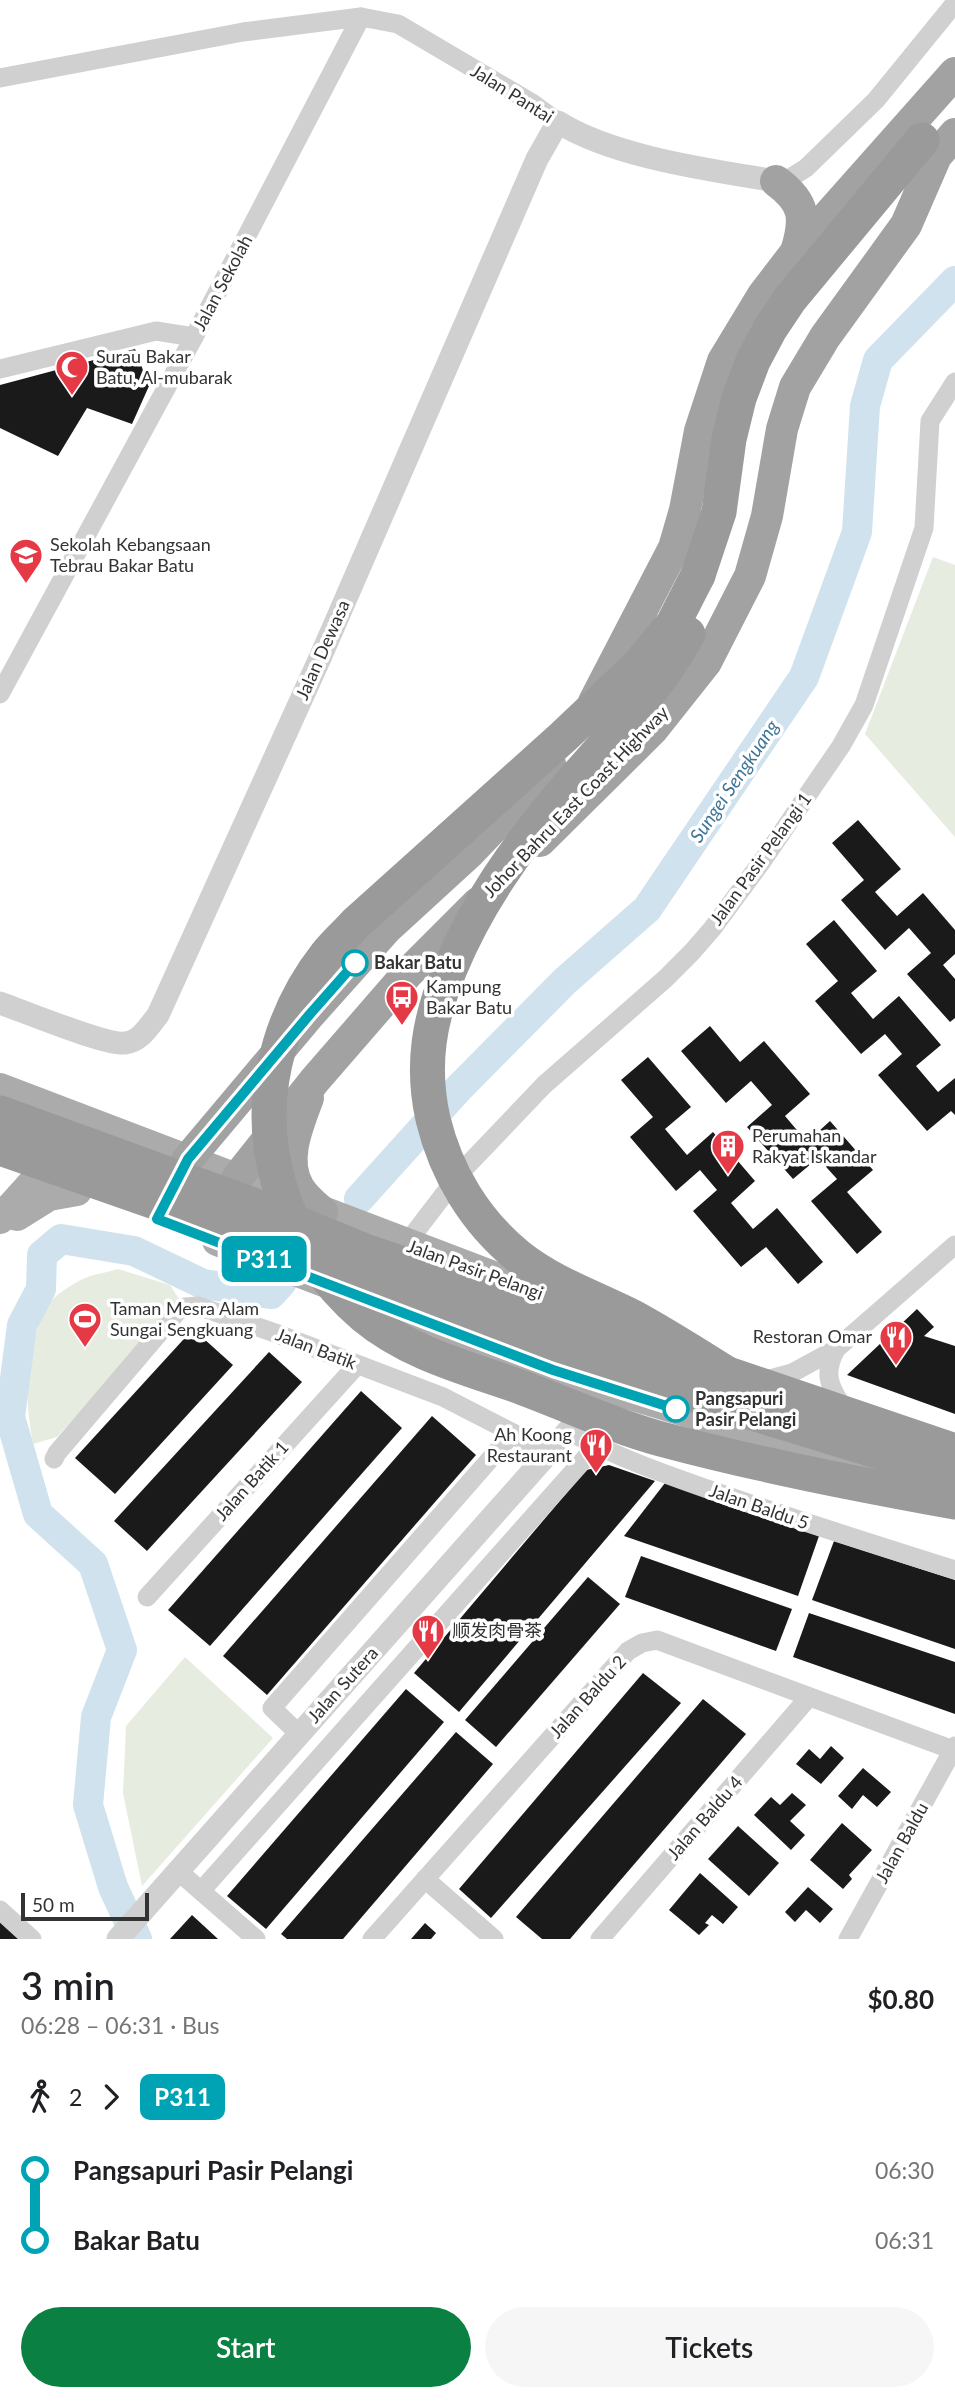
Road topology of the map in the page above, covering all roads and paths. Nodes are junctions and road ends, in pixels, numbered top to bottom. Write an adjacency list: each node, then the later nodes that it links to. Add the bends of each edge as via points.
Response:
1 (955, 3): 8 (street, via 876,100 806,168)
2 (361, 18): 4 (street, Jalan Pantai, via 243,32); 6 (street, Jalan Pantai, via 398,24); 10 (street, Jalan Sekolah)
3 (955, 73): 9 (highway)
4 (0, 78)
5 (955, 102): 7 (highway, Johor Bahru East Coast Highway)
6 (558, 122): 8 (street, Jalan Pantai, via 576,133 638,154); 17 (street, Jalan Dewasa, via 537,159 320,658 158,1015 140,1037 125,1043)
7 (937, 143): 13 (highway, via 790,299 753,361 729,439); 15 (highway, Johor Bahru East Coast Highway, via 906,225 825,337 795,387 750,576)
8 (776, 181): 9 (highway, via 801,208)
9 (796, 252): 14 (highway, via 723,361 700,431 674,548)
10 (194, 337): 11 (street, via 156,331); 16 (street, Jalan Sekolah)
11 (0, 369)
12 (955, 382): 34 (street, Jalan Pasir Pelangi 1, via 930,421 924,528 864,705 841,746 763,860 692,952 544,1085)
13 (705, 581): 39 (highway, bridge, via 679,651 487,893 436,1002 427,1074 429,1102 444,1156 458,1187 492,1232 556,1281 634,1318); 52 (highway, bridge, via 638,666 326,955 301,992 273,1073 269,1130 280,1187 311,1258 365,1317 438,1359 658,1438 833,1480)
14 (635, 621): 15 (highway, via 636,647 654,668 681,673); 24 (highway, via 593,704 534,785 386,929)
15 (706, 662): 18 (highway, Johor Bahru East Coast Highway, via 652,730 428,953)
16 (0, 694)
17 (0, 1003)
18 (315, 1080): 27 (highway, Johor Bahru East Coast Highway); 29 (highway, via 298,1127 292,1165 298,1186)
19 (0, 1088): 20 (main road, Jalan Pasir Pelangi)
20 (32, 1100): 22 (main road, Jalan Pasir Pelangi); 25 (main road)
21 (0, 1113): 39 (highway, bridge, via 365,1251)
22 (69, 1114): 24 (main road, Jalan Pasir Pelangi); 26 (main road)
23 (0, 1148): 50 (highway, bridge, via 687,1393)
24 (188, 1159): 27 (main road, Jalan Pasir Pelangi); 31 (highway)
25 (0, 1161): 26 (main road)
26 (38, 1177): 28 (main road); 30 (main road)
27 (252, 1183): 29 (main road, Jalan Pasir Pelangi); 33 (highway, Johor Bahru East Coast Highway)
28 (77, 1191): 31 (main road); 32 (main road, via 49,1196)
29 (322, 1212): 34 (main road, Jalan Pasir Pelangi)
30 (0, 1219)
31 (157, 1219): 33 (main road)
32 (0, 1229)
33 (210, 1239): 38 (main road, bridge)
34 (395, 1240): 40 (main road, Jalan Pasir Pelangi)
35 (955, 1245): 36 (street)
36 (836, 1349): 40 (street, via 792,1373); 42 (street, via 828,1372)
37 (357, 1365): 44 (street, Jalan Batik, via 443,1397); 49 (street, Jalan Batik, via 198,1306 185,1307); 54 (street, Jalan Batik 1)
38 (553, 1370): 41 (main road); 43 (street, via 567,1397)
39 (726, 1373): 47 (highway)
40 (770, 1379): 42 (main road, Jalan Pasir Pelangi)
41 (630, 1395): 43 (street, Jalan Sutera); 51 (main road)
42 (839, 1401): 45 (main road, Jalan Pasir Pelangi)
43 (568, 1431): 46 (street, Jalan Baldu 5); 48 (street, Jalan Sutera)
44 (513, 1433): 48 (street, Jalan Batik); 58 (street, via 272,1708)
45 (955, 1438)
46 (596, 1446): 53 (street, Jalan Baldu 5, via 722,1494); 56 (street)
47 (955, 1451)
48 (544, 1458): 55 (street, Jalan Sutera)
49 (54, 1459)
50 (955, 1479)
51 (955, 1494)
52 (955, 1502)
53 (955, 1570)
54 (147, 1597)
55 (373, 1651): 56 (street); 58 (street, Jalan Sutera)
56 (397, 1672): 62 (street)
57 (809, 1697): 59 (street, Jalan Baldu 2); 61 (street, Jalan Baldu 2, via 657,1640 642,1643 628,1651); 69 (street, Jalan Baldu 4)
58 (299, 1734): 60 (street, Jalan Sutera)
59 (954, 1748): 70 (street, Jalan Baldu)
60 (171, 1879): 62 (street); 65 (street, Jalan Sutera)
61 (425, 1879): 67 (street, Jalan Baldu 2); 68 (street)
62 (201, 1891): 66 (street)
63 (0, 1910): 64 (street)
64 (32, 1939)
65 (118, 1939)
66 (256, 1939)
67 (372, 1939)
68 (494, 1939)
69 (600, 1939)
70 (848, 1939)

